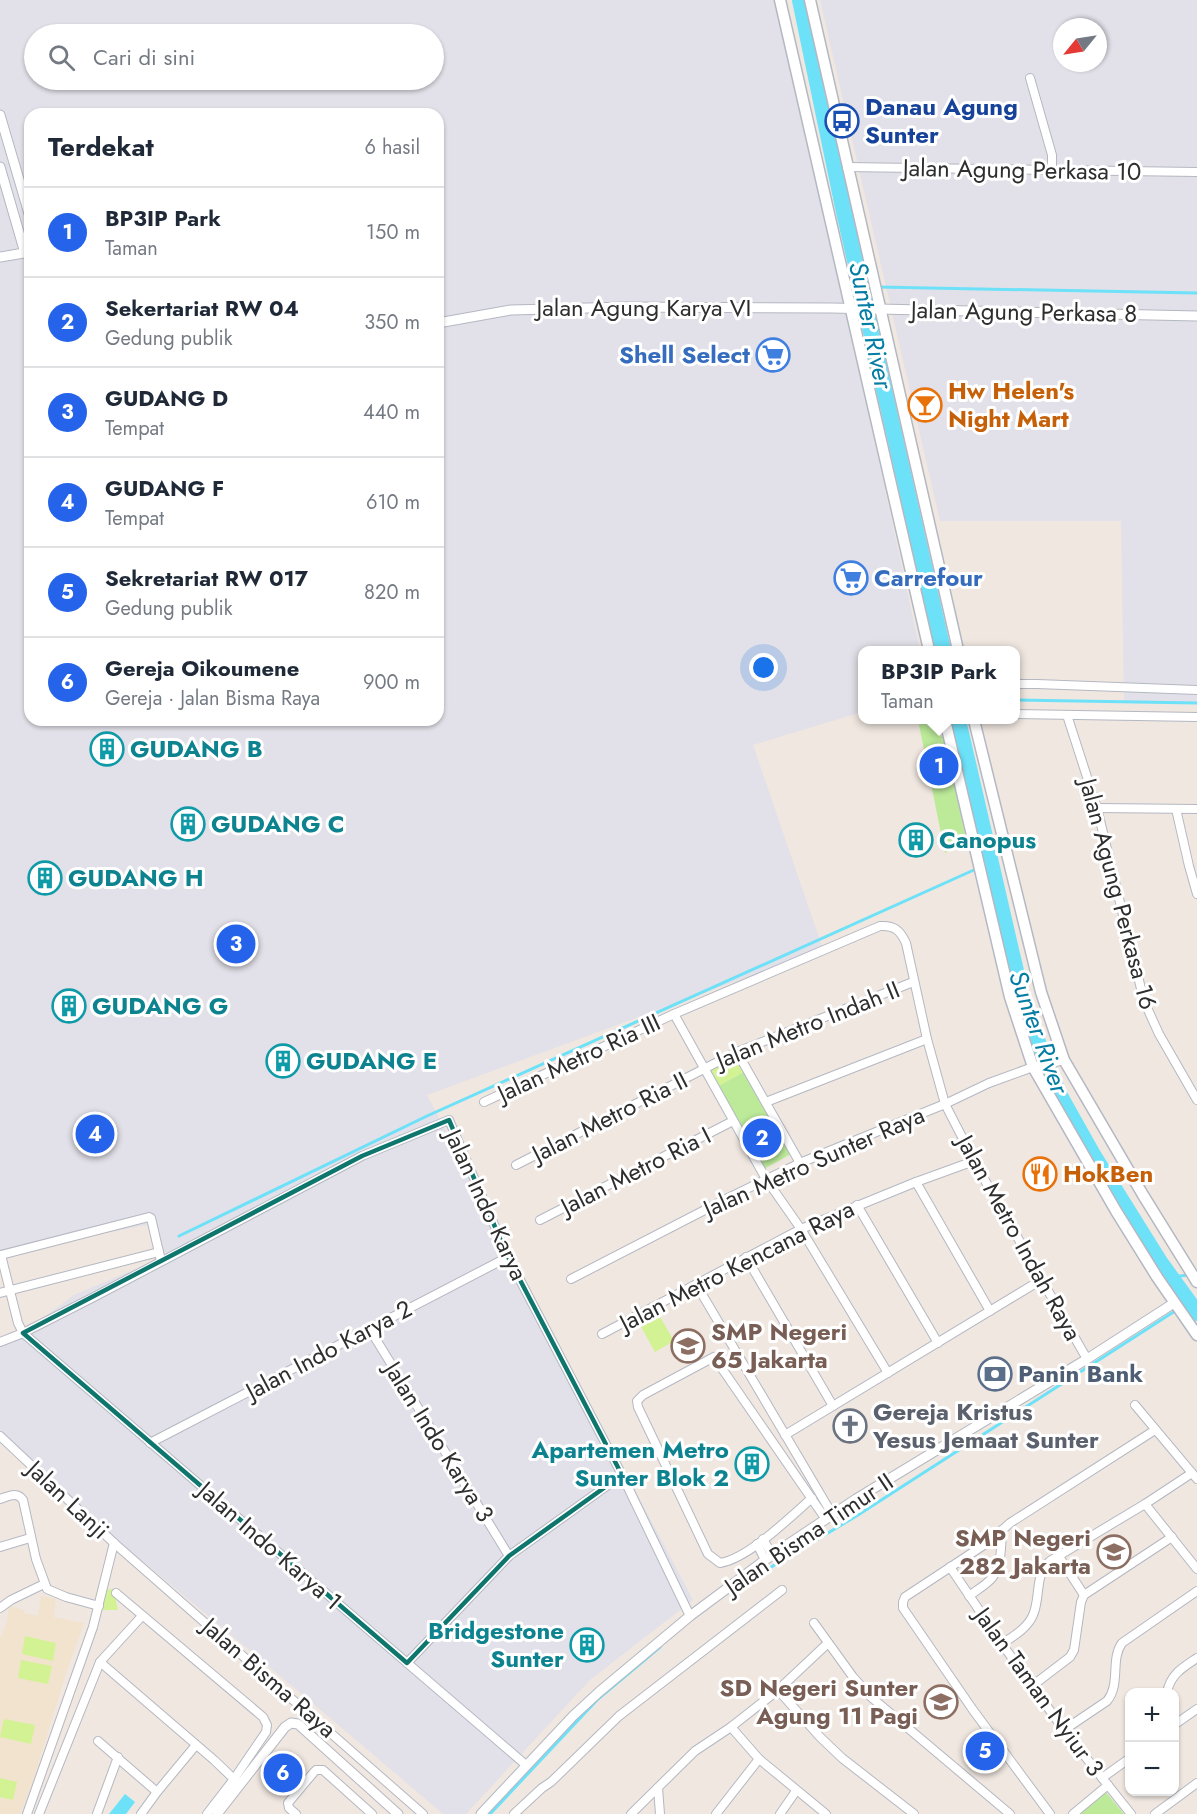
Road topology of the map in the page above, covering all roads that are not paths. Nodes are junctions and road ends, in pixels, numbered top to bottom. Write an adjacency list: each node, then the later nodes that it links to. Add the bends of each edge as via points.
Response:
1 (780, 0): 14 (main road)
2 (810, 0): 6 (main road)
3 (1029, 78): 7 (street, via 1052,155)
4 (0, 115): 9 (street)
5 (0, 167): 10 (street)
6 (847, 167): 7 (street, Jalan Agung Perkasa 10); 13 (main road)
7 (1052, 170): 8 (street, Jalan Agung Perkasa 10)
8 (1197, 172)
9 (24, 197)
10 (24, 241)
11 (24, 254): 12 (street)
12 (0, 257)
13 (878, 307): 14 (street, Jalan Agung Perkasa 8); 15 (street, Jalan Agung Perkasa 8); 18 (main road)
14 (854, 309): 16 (street, Jalan Agung Karya VI, via 530,308); 17 (main road)
15 (1197, 316)
16 (444, 322)
17 (928, 646)
18 (957, 646)
19 (1020, 684): 20 (street)
20 (1197, 690)
21 (1020, 714): 22 (street)
22 (1067, 715): 23 (street); 26 (street, Jalan Agung Perkasa 16)
23 (1197, 717)
24 (946, 724): 36 (main road, via 1010,997)
25 (975, 724): 35 (main road)
26 (1097, 808): 27 (street); 38 (street, Jalan Agung Perkasa 16, via 1144,1001)
27 (1176, 809): 28 (street); 29 (street)
28 (1197, 809)
29 (1197, 894)
30 (880, 926): 31 (street, Jalan Metro Indah Raya, via 889,925 901,933); 32 (street, Jalan Metro Ria III)
31 (913, 982): 33 (street, Jalan Metro Indah Raya); 34 (street, Jalan Metro Indah II)
32 (674, 1014): 37 (street); 39 (street, Jalan Metro Ria III)
33 (927, 1039): 40 (street); 41 (street, Jalan Metro Indah Raya)
34 (737, 1052): 37 (street, Jalan Metro Indah II); 40 (street)
35 (1060, 1060): 36 (street, Jalan Metro Sunter Raya); 56 (main road)
36 (1036, 1066): 41 (street, Jalan Metro Sunter Raya); 62 (main road, via 1098,1182)
37 (703, 1068): 42 (street); 45 (street, Jalan Metro Ria II)
38 (1197, 1100)
39 (484, 1102)
40 (766, 1102): 44 (street)
41 (945, 1104): 43 (street, Jalan Metro Indah Raya); 44 (street, Jalan Metro Sunter Raya)
42 (733, 1121): 46 (street); 49 (street, Jalan Metro Ria I)
43 (974, 1161): 47 (street, Jalan Metro Kencana Raya); 58 (street, Jalan Metro Indah Raya)
44 (800, 1163): 46 (street, Jalan Metro Sunter Raya)
45 (516, 1165)
46 (766, 1179): 50 (street); 57 (street, Jalan Metro Sunter Raya)
47 (916, 1182): 48 (street, Jalan Metro Kencana Raya); 63 (street)
48 (857, 1205): 50 (street, Jalan Metro Kencana Raya); 69 (street)
49 (540, 1220)
50 (801, 1228): 54 (street, Jalan Metro Kencana Raya); 71 (street)
51 (159, 1252): 52 (street, via 149,1217); 55 (street); 60 (street)
52 (1, 1255): 60 (street, Jalan Indo Karya 1)
53 (508, 1257): 55 (street, Jalan Indo Karya, via 449,1120 362,1156); 64 (street, Jalan Indo Karya 2); 78 (street, Jalan Indo Karya)
54 (746, 1257): 59 (street, Jalan Metro Kencana Raya); 73 (street)
55 (161, 1261): 65 (street, Jalan Indo Karya)
56 (1193, 1272)
57 (571, 1279)
58 (1041, 1280): 63 (street); 70 (street, Jalan Metro Indah Raya)
59 (696, 1284): 66 (street, Jalan Metro Kencana Raya); 75 (street)
60 (10, 1291): 61 (street); 65 (street, Jalan Indo Karya 1)
61 (0, 1293)
62 (1175, 1304): 67 (main road); 70 (street, Jalan Bisma Timur II)
63 (990, 1311): 69 (street)
64 (369, 1328): 77 (street, Jalan Indo Karya 2); 90 (street, Jalan Indo Karya 3)
65 (22, 1333): 68 (street, Jalan Indo Karya); 77 (street, Jalan Indo Karya 1)
66 (602, 1334)
67 (1197, 1335)
68 (0, 1342)
69 (938, 1343): 71 (street)
70 (1087, 1359): 83 (street, Jalan Bisma Timur II)
71 (888, 1373): 73 (street)
72 (1135, 1405): 74 (street)
73 (834, 1406): 75 (street)
74 (1155, 1430): 79 (street); 84 (street)
75 (785, 1435): 83 (street)
76 (2, 1440): 87 (street, Jalan Lanji)
77 (150, 1443): 110 (street, Jalan Indo Karya 1)
78 (622, 1474): 90 (street); 104 (street, Jalan Indo Karya)
79 (1195, 1476): 82 (street)
80 (812, 1498): 83 (street); 88 (street); 88 (street, via 714,1357 643,1395 637,1401 638,1407 708,1554 723,1563)
81 (0, 1499): 86 (street, Jalan Lanji, via 15,1494 21,1497)
82 (1145, 1504): 85 (street); 91 (street)
83 (829, 1516): 92 (street, Jalan Bisma Timur II)
84 (1002, 1530): 93 (street); 100 (street, via 995,1574)
85 (1172, 1537): 94 (street); 99 (street)
86 (30, 1538): 89 (street); 95 (street, Jalan Lanji)
87 (114, 1542): 101 (street, Jalan Lanji); 139 (street, Jalan Bisma Raya)
88 (760, 1542): 92 (street)
89 (0, 1548)
90 (509, 1556): 110 (street)
91 (1058, 1556): 99 (street); 107 (street, via 1041,1571 1031,1618)
92 (769, 1557): 104 (street, Jalan Bisma Timur II)
93 (950, 1567): 100 (street, Jalan Taman Nyiur 3); 149 (street, via 905,1596 903,1608)
94 (1197, 1569)
95 (44, 1584): 101 (street, via 51,1592); 102 (street)
96 (782, 1590): 141 (street, via 619,1716)
97 (1197, 1591): 117 (street, via 1122,1643 1110,1697)
98 (116, 1593): 103 (street)
99 (1084, 1595): 111 (street, via 1071,1658)
100 (969, 1596): 107 (street, Jalan Taman Nyiur 3)
101 (99, 1606): 130 (street, Jalan Lanji)
102 (0, 1608)
103 (142, 1616): 109 (street); 124 (street, via 263,1717 266,1732)
104 (690, 1617): 123 (street, Jalan Bisma Timur II, via 599,1692)
105 (814, 1623): 106 (street)
106 (828, 1643): 113 (street); 148 (street, via 871,1697)
107 (1002, 1644): 111 (street, Jalan Taman Nyiur 3)
108 (1197, 1658): 112 (street, via 1176,1673)
109 (100, 1662): 119 (street); 131 (street)
110 (407, 1663): 123 (street, Jalan Indo Karya 1)
111 (1032, 1686): 117 (street, Jalan Taman Nyiur 3)
112 (1168, 1688)
113 (778, 1689): 116 (street); 147 (street, via 842,1758)
114 (1197, 1709): 115 (street)
115 (1179, 1722)
116 (731, 1727): 121 (street); 127 (street, via 695,1751)
117 (1064, 1730): 125 (street, Jalan Taman Nyiur 3)
118 (98, 1741): 120 (street)
119 (196, 1745): 124 (street); 129 (street)
120 (118, 1758): 129 (street); 132 (street)
121 (759, 1758): 128 (street); 144 (street)
122 (1125, 1763): 125 (street)
123 (526, 1765): 140 (street, Jalan Bisma Timur II)
124 (237, 1782): 134 (street); 135 (street, Jalan Bisma Raya); 138 (street, Jalan Bisma Raya, via 285,1727 298,1724)
125 (1105, 1782): 150 (street); 151 (street, Jalan Taman Nyiur 3)
126 (1197, 1782): 152 (street)
127 (658, 1788): 142 (street); 143 (street)
128 (796, 1791): 145 (street); 146 (street)
129 (157, 1792): 133 (street)
130 (27, 1814)
131 (39, 1814)
132 (98, 1814)
133 (141, 1814)
134 (207, 1814)
135 (217, 1814)
136 (296, 1814): 137 (street, via 288,1803 320,1769)
137 (372, 1814)
138 (398, 1814)
139 (423, 1814)
140 (481, 1814)
141 (514, 1814)
142 (631, 1814)
143 (660, 1814)
144 (716, 1814)
145 (780, 1814)
146 (826, 1814)
147 (914, 1814)
148 (1010, 1814)
149 (1050, 1814)
150 (1073, 1814)
151 (1131, 1814)
152 (1155, 1814)

